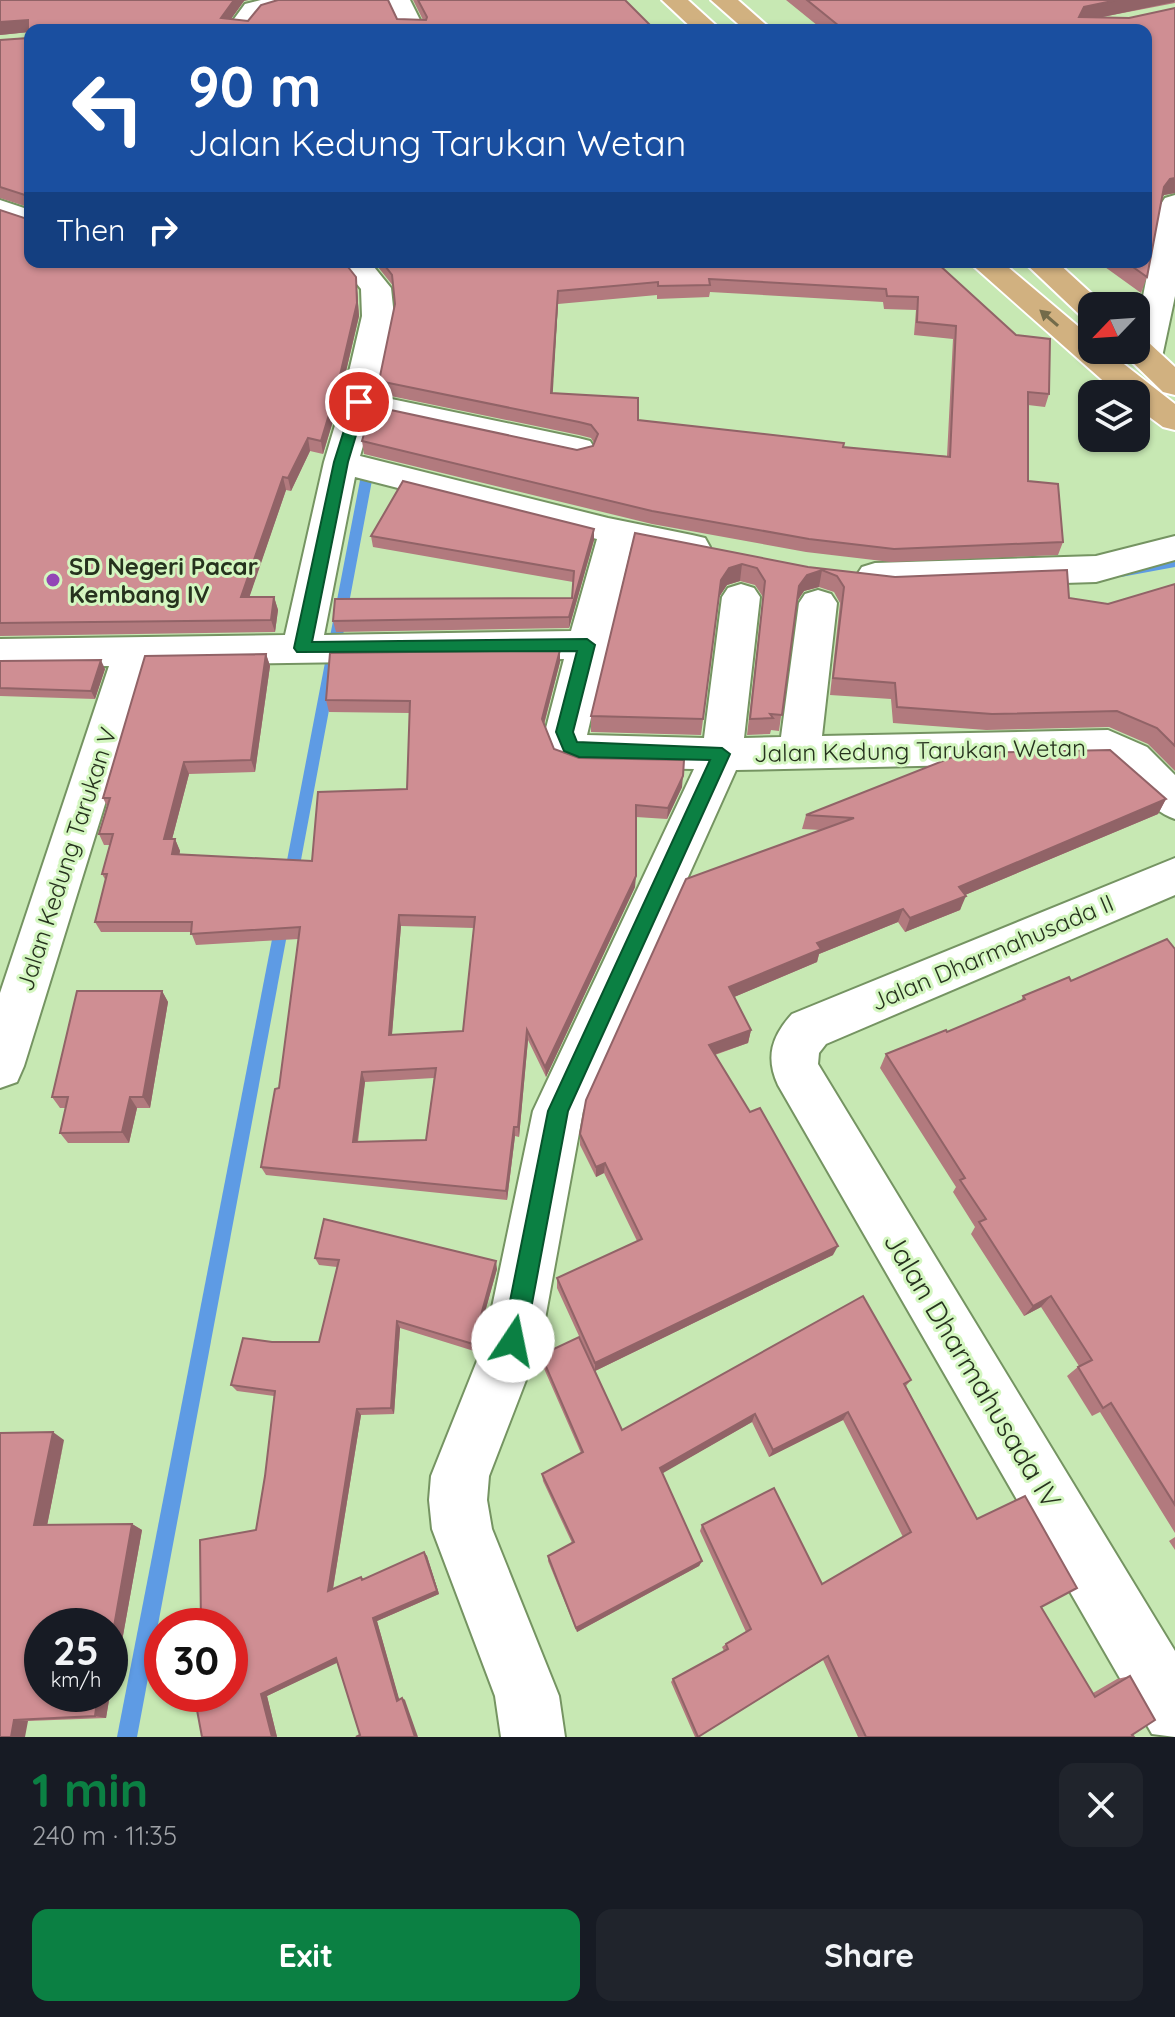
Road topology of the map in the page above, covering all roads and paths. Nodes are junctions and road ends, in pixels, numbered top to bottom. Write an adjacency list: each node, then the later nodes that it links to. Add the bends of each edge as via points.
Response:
1 (275, 0): 5 (street, via 253,9)
2 (398, 0): 6 (street)
3 (674, 0): 7 (main road)
4 (723, 0): 8 (main road)
5 (242, 24)
6 (410, 24)
7 (702, 24)
8 (753, 24)
9 (1175, 204): 16 (street)
10 (0, 209): 11 (street)
11 (24, 218)
12 (359, 268): 19 (street, via 376,288 378,316)
13 (991, 268): 20 (main road, one-way to 13)
14 (1046, 268): 15 (main road)
15 (1078, 297)
16 (1150, 325)
17 (1150, 361): 18 (main road)
18 (1175, 385)
19 (359, 402): 21 (street); 22 (street)
20 (1175, 420)
21 (578, 449)
22 (341, 462): 25 (street, via 608,530); 30 (street)
23 (615, 540): 29 (street)
24 (1175, 548): 26 (street, via 1096,569 891,578)
25 (727, 554)
26 (849, 573)
27 (741, 597): 34 (street)
28 (818, 603): 33 (street)
29 (587, 645): 30 (street); 34 (street, Jalan Kedung Tarukan Wetan, via 565,732 570,747)
30 (308, 648): 31 (street)
31 (133, 652): 32 (street); 38 (street, Jalan Kedung Tarukan V)
32 (0, 653)
33 (800, 753): 34 (street, Jalan Kedung Tarukan Wetan); 35 (street, Jalan Kedung Tarukan Wetan, via 1108,746 1132,758)
34 (722, 754): 40 (street, via 558,1111 513,1341 460,1476 462,1529 527,1696)
35 (1175, 802)
36 (1172, 883): 37 (street, Jalan Dharmahusada II)
37 (809, 1029): 39 (street, Jalan Dharmahusada IV, via 795,1047 795,1069)
38 (0, 1066)
39 (1175, 1711)
40 (533, 1737)

